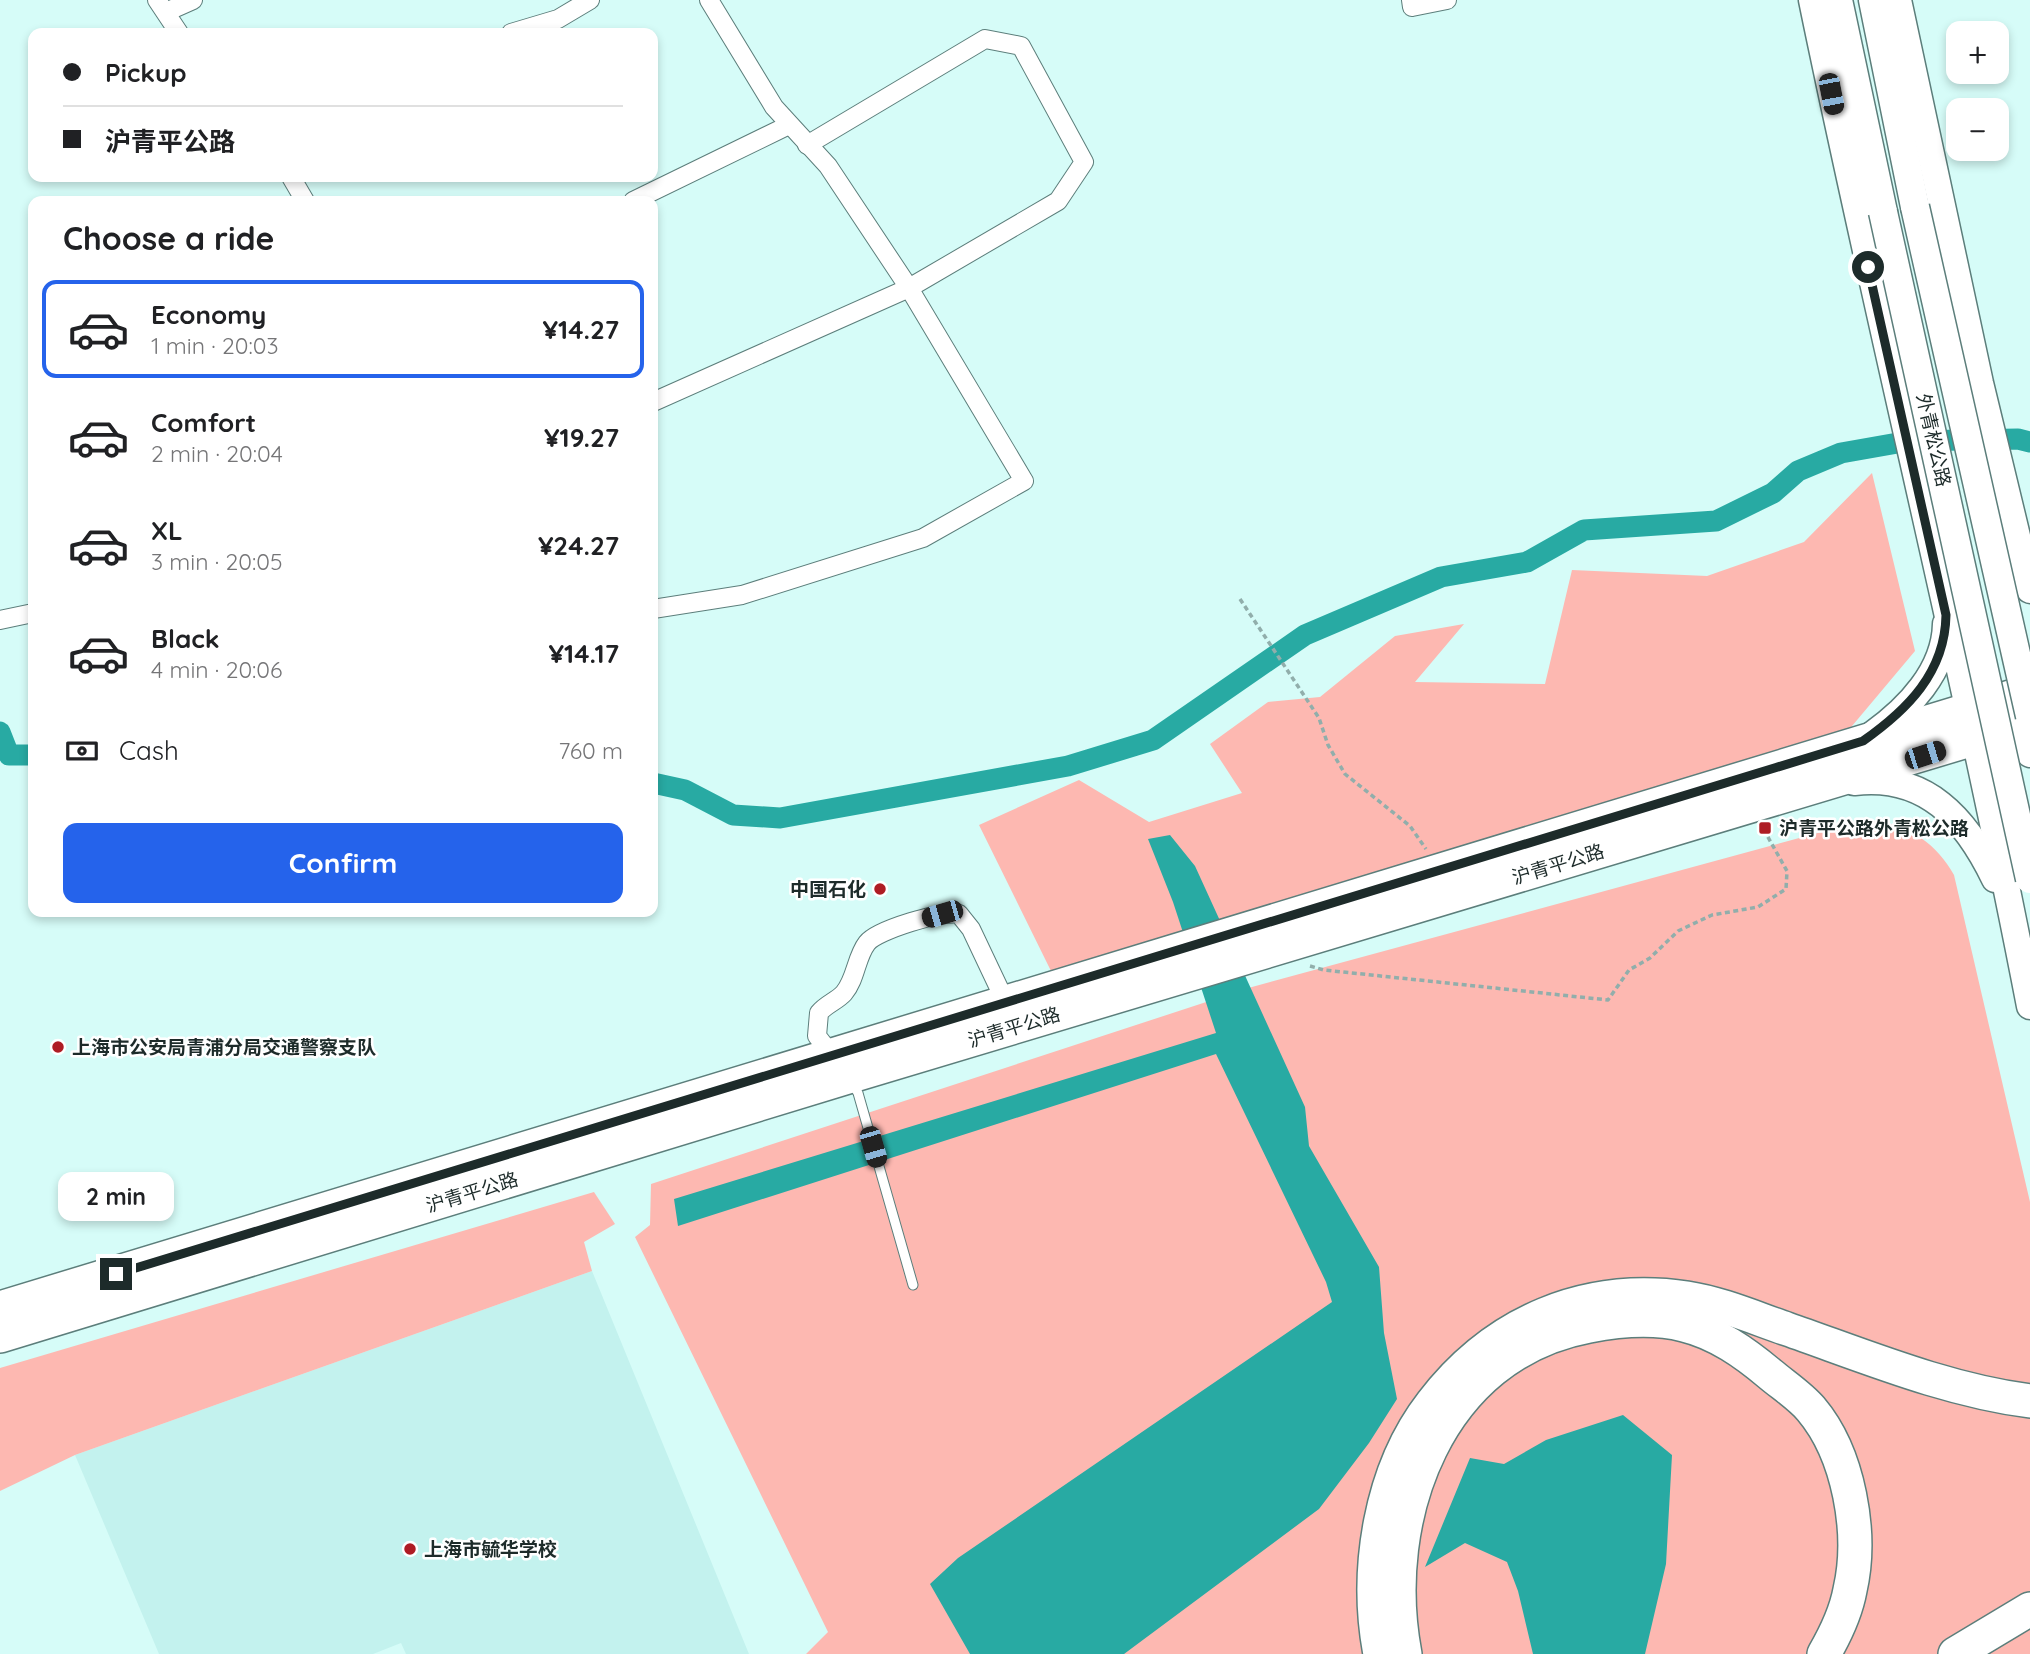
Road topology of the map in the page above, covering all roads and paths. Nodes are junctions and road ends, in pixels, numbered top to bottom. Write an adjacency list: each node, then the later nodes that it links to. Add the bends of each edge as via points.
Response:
1 (193, 0): 10 (street)
2 (590, 0): 12 (street, via 558,19)
3 (709, 0): 13 (street)
4 (1410, 0): 5 (street, via 1412,7)
5 (1447, 0)
6 (1812, 0): 19 (main road)
7 (1838, 0): 31 (main road, 外青松公路, bridge)
8 (1872, 0): 26 (main road, 外青松公路, bridge, via 1915,207)
9 (1898, 0): 18 (main road)
10 (161, 6): 11 (street)
11 (176, 28)
12 (528, 28)
13 (787, 126): 14 (street); 15 (street)
14 (807, 145): 16 (street, via 828,166); 16 (street, via 985,39 1021,46 1084,162 1058,201)
15 (643, 196)
16 (909, 288): 17 (street); 23 (street, via 1024,481 923,538 742,595)
17 (658, 400)
18 (2014, 532): 19 (main road, via 2004,556 1976,570 1957,569); 21 (main road); 26 (main road, via 2017,596)
19 (1932, 549): 20 (main road)
20 (1941, 588): 26 (main road, via 1963,643); 27 (main road, via 1946,632 1938,659 1900,715)
21 (2030, 590)
22 (1240, 598): 30 (path, via 1319,719 1345,774 1410,826 1425,845)
23 (658, 608)
24 (28, 614): 25 (street)
25 (2, 619)
26 (2008, 719): 27 (highway, 沪青平公路); 28 (highway, 沪青平公路); 31 (main road)
27 (1863, 741): 30 (highway, 沪青平公路)
28 (1814, 788): 29 (highway, 沪青平公路); 34 (main road, via 1886,782 1930,796 1951,812 1981,850)
29 (1751, 807): 33 (highway, 沪青平公路); 33 (path, via 1787,871 1786,889 1758,906 1712,915 1678,931 1650,958 1629,970 1608,1000 1324,970)
30 (1431, 874): 32 (highway, 沪青平公路)
31 (2018, 882): 34 (main road)
32 (1240, 946): 33 (highway, 沪青平公路); 35 (highway, 沪青平公路)
33 (1278, 948)
34 (2019, 950): 37 (main road)
35 (1174, 966): 36 (highway, 沪青平公路); 38 (highway, 沪青平公路)
36 (1006, 1003): 38 (highway, 沪青平公路); 38 (street, via 971,929 959,914 942,914 874,934 844,993 819,1013 815,1032)
37 (2030, 1006)
38 (840, 1066): 39 (lane, via 858,1093); 40 (highway, 沪青平公路)
39 (913, 1284)
40 (120, 1286): 41 (highway, 沪青平公路); 42 (highway, 沪青平公路)
41 (0, 1308)
42 (0, 1336)
43 (2030, 1401): 44 (highway, via 1961,1388 1688,1298 1625,1295 1558,1307 1502,1334 1451,1377 1412,1428 1388,1487)
44 (1388, 1549): 46 (highway, via 1374,1598); 47 (highway); 48 (highway, via 1433,1442 1468,1393 1515,1353 1564,1331 1626,1319 1684,1325 1739,1348 1810,1409 1834,1447 1848,1493 1855,1541 1850,1591)
45 (2030, 1609): 49 (highway)
46 (1380, 1654)
47 (1405, 1654)
48 (1824, 1654)
49 (1955, 1654)

